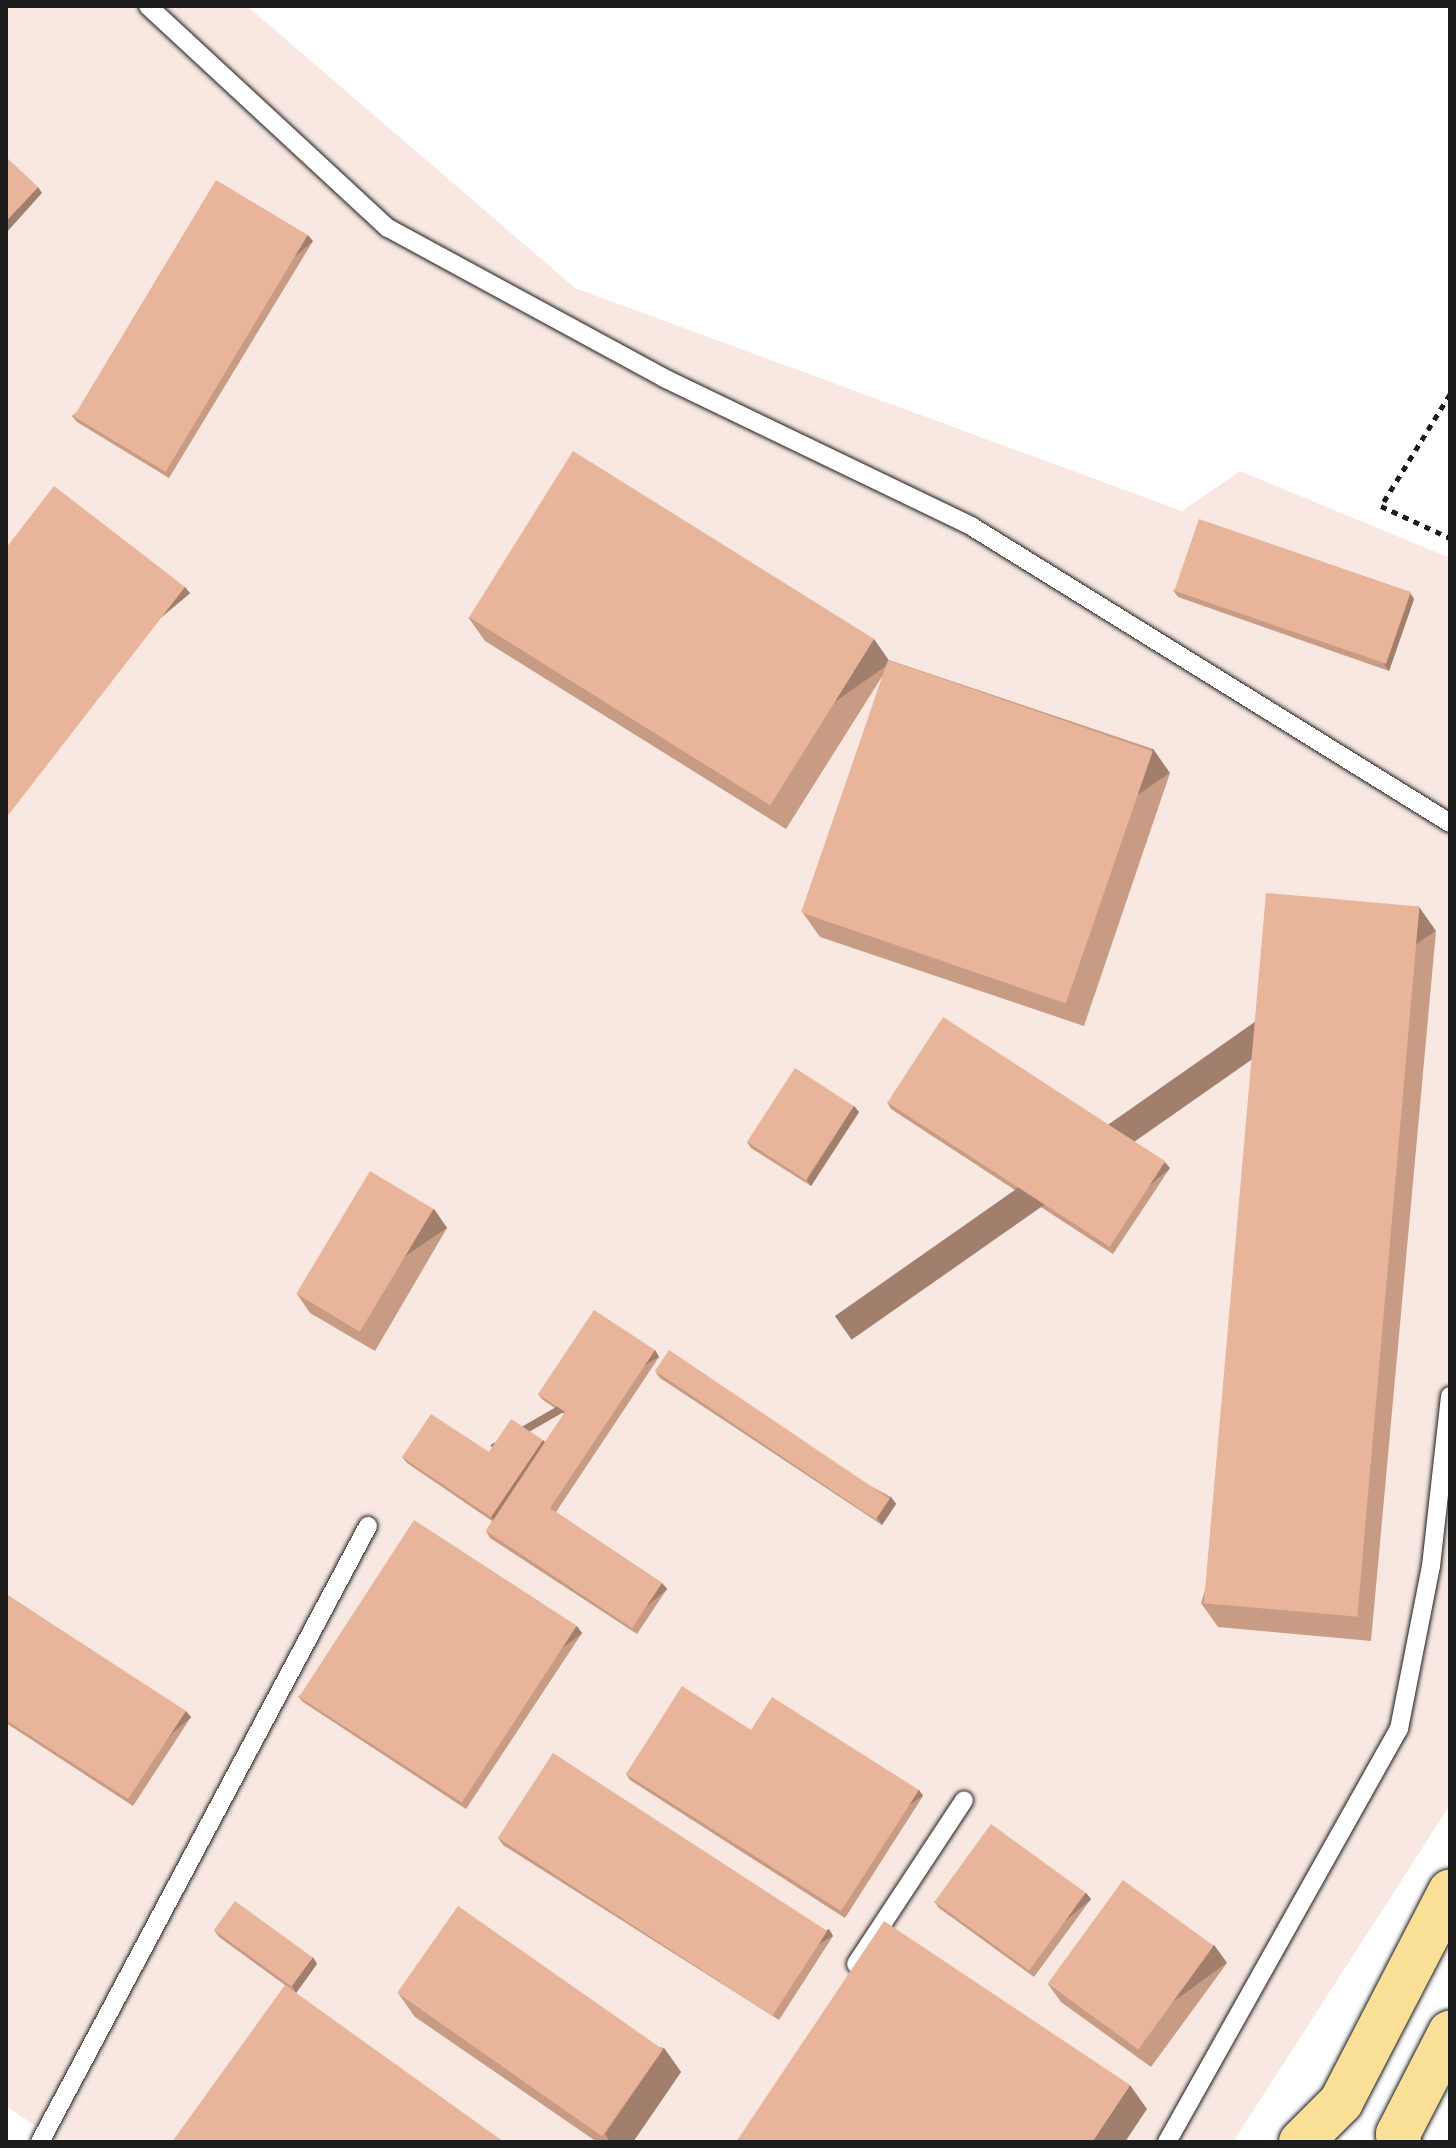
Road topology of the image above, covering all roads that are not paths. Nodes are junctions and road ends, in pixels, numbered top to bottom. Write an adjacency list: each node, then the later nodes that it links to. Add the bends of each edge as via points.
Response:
1 (148, 6): 2 (lane, via 388,228 664,378 971,526)
2 (1450, 823)
3 (1450, 1396): 11 (lane, via 1431,1566 1399,1729)
4 (368, 1526): 10 (lane)
5 (964, 1800): 7 (lane)
6 (1450, 1892): 12 (highway, via 1341,2102)
7 (842, 1984)
8 (1450, 2033): 9 (highway)
9 (1398, 2138)
10 (40, 2142)
11 (1167, 2142)
12 (1301, 2142)

